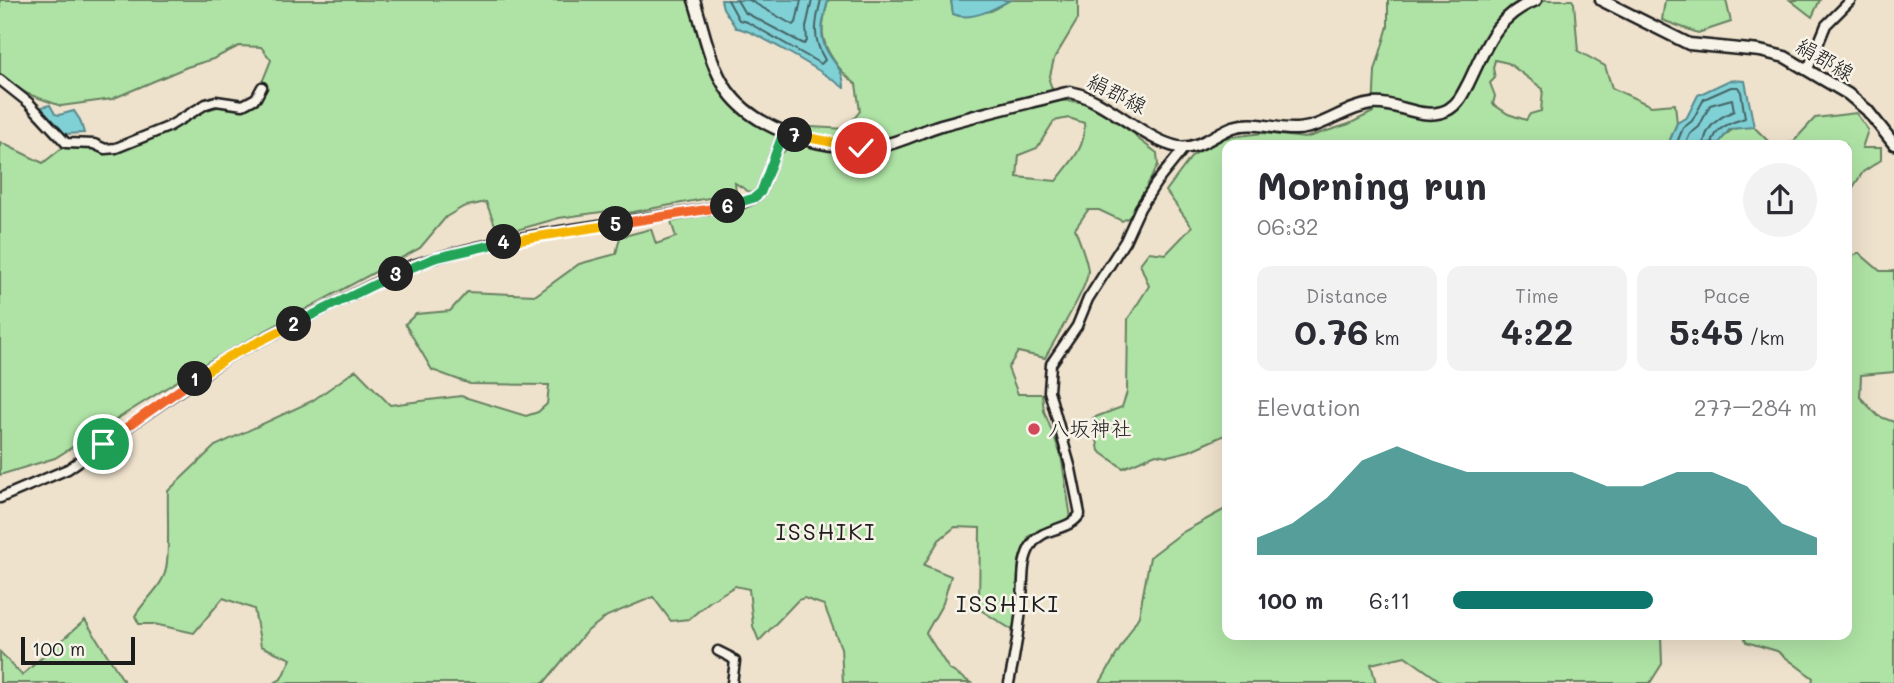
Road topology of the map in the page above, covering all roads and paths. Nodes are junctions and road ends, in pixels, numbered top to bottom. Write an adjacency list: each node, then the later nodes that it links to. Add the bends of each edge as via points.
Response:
1 (694, 0): 8 (main road, 絹郡線, via 715,69 728,91 744,109)
2 (1536, 0): 10 (main road, via 1505,17 1461,99 1451,108 1425,114 1374,104 1305,128 1245,125)
3 (1601, 0): 5 (main road, 絹郡線, via 1689,44 1760,51)
4 (1851, 0): 5 (street, via 1826,25)
5 (1808, 69): 9 (main road, 絹郡線, via 1867,110)
6 (0, 80): 7 (street, via 29,103 65,143 105,149 142,139 216,101 243,105 256,98)
7 (262, 87)
8 (783, 133): 10 (main road, 絹郡線, via 835,145 883,145 937,126 1070,92 1089,98 1163,141); 11 (street, via 768,178 754,198 508,241 411,267 228,357 68,469)
9 (1894, 144)
10 (1185, 147): 14 (street, via 1140,208 1077,326 1051,364 1049,390 1080,514 1068,526 1037,538 1026,556)
11 (0, 498)
12 (718, 651): 13 (street, via 735,662)
13 (732, 683)
14 (1009, 683)

